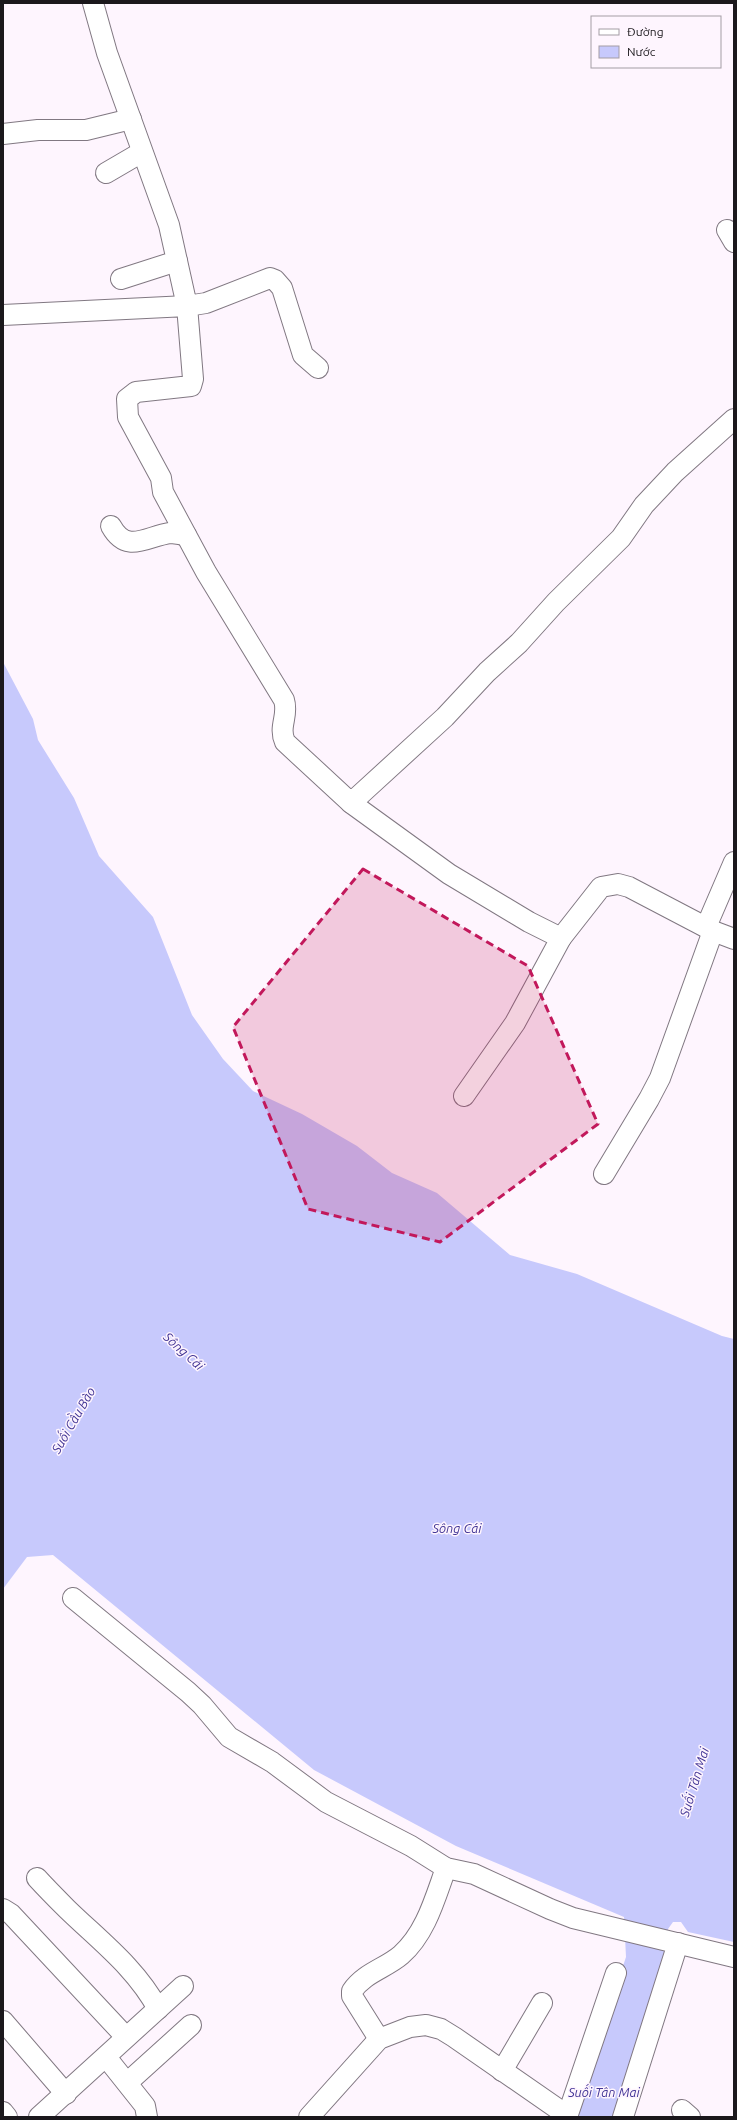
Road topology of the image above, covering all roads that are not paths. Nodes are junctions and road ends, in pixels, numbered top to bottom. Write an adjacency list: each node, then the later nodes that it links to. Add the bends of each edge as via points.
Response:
1 (94, 3): 2 (street, via 107,52)
2 (130, 119): 3 (street, via 86,130 38,130); 4 (street)
3 (3, 134)
4 (142, 152): 5 (street); 6 (street, via 169,225)
5 (106, 174)
6 (177, 261): 7 (street); 8 (street)
7 (121, 279)
8 (187, 306): 9 (street); 10 (street, via 206,303 270,278 282,288 303,354); 13 (street, via 193,379 191,386 136,392 127,399 128,417 161,478 163,492)
9 (3, 315)
10 (318, 368)
11 (734, 419): 14 (street, via 675,472 644,505 621,538 556,602 519,643 487,672 445,717)
12 (111, 526): 13 (street, via 123,540 134,542 146,542 171,533)
13 (186, 535): 14 (street, via 284,700 286,707 281,734 285,742)
14 (351, 803): 17 (street, via 449,874)
15 (734, 862): 16 (street)
16 (710, 929): 17 (street, via 629,887 608,884 601,887); 18 (street); 20 (street, via 660,1078)
17 (561, 938): 19 (street, via 515,1023)
18 (734, 939)
19 (464, 1096)
20 (604, 1174)
21 (73, 1598): 22 (street, via 188,1692 229,1736 272,1762 326,1802 411,1846)
22 (446, 1868): 25 (street, via 474,1874 574,1918); 34 (street, via 427,1920 414,1941 401,1955 362,1980 352,1991 352,1996)
23 (37, 1878): 30 (street, via 125,1962 146,1987)
24 (3, 1909): 33 (street, via 11,1914)
25 (678, 1943): 26 (street); 45 (street)
26 (734, 1958)
27 (616, 1973): 40 (street)
28 (183, 1986): 30 (street)
29 (542, 2003): 36 (street)
30 (158, 2009): 33 (street)
31 (3, 2021): 38 (street)
32 (191, 2025): 37 (street)
33 (126, 2036): 35 (street)
34 (380, 2039): 36 (street, via 410,2027 426,2025 441,2029); 44 (street)
35 (106, 2057): 37 (street); 38 (street)
36 (502, 2071): 40 (street)
37 (128, 2082): 43 (street, via 145,2106)
38 (66, 2094): 42 (street)
39 (3, 2112): 41 (street)
40 (568, 2116)
41 (7, 2117)
42 (39, 2117)
43 (147, 2117)
44 (309, 2117)
45 (624, 2117)

